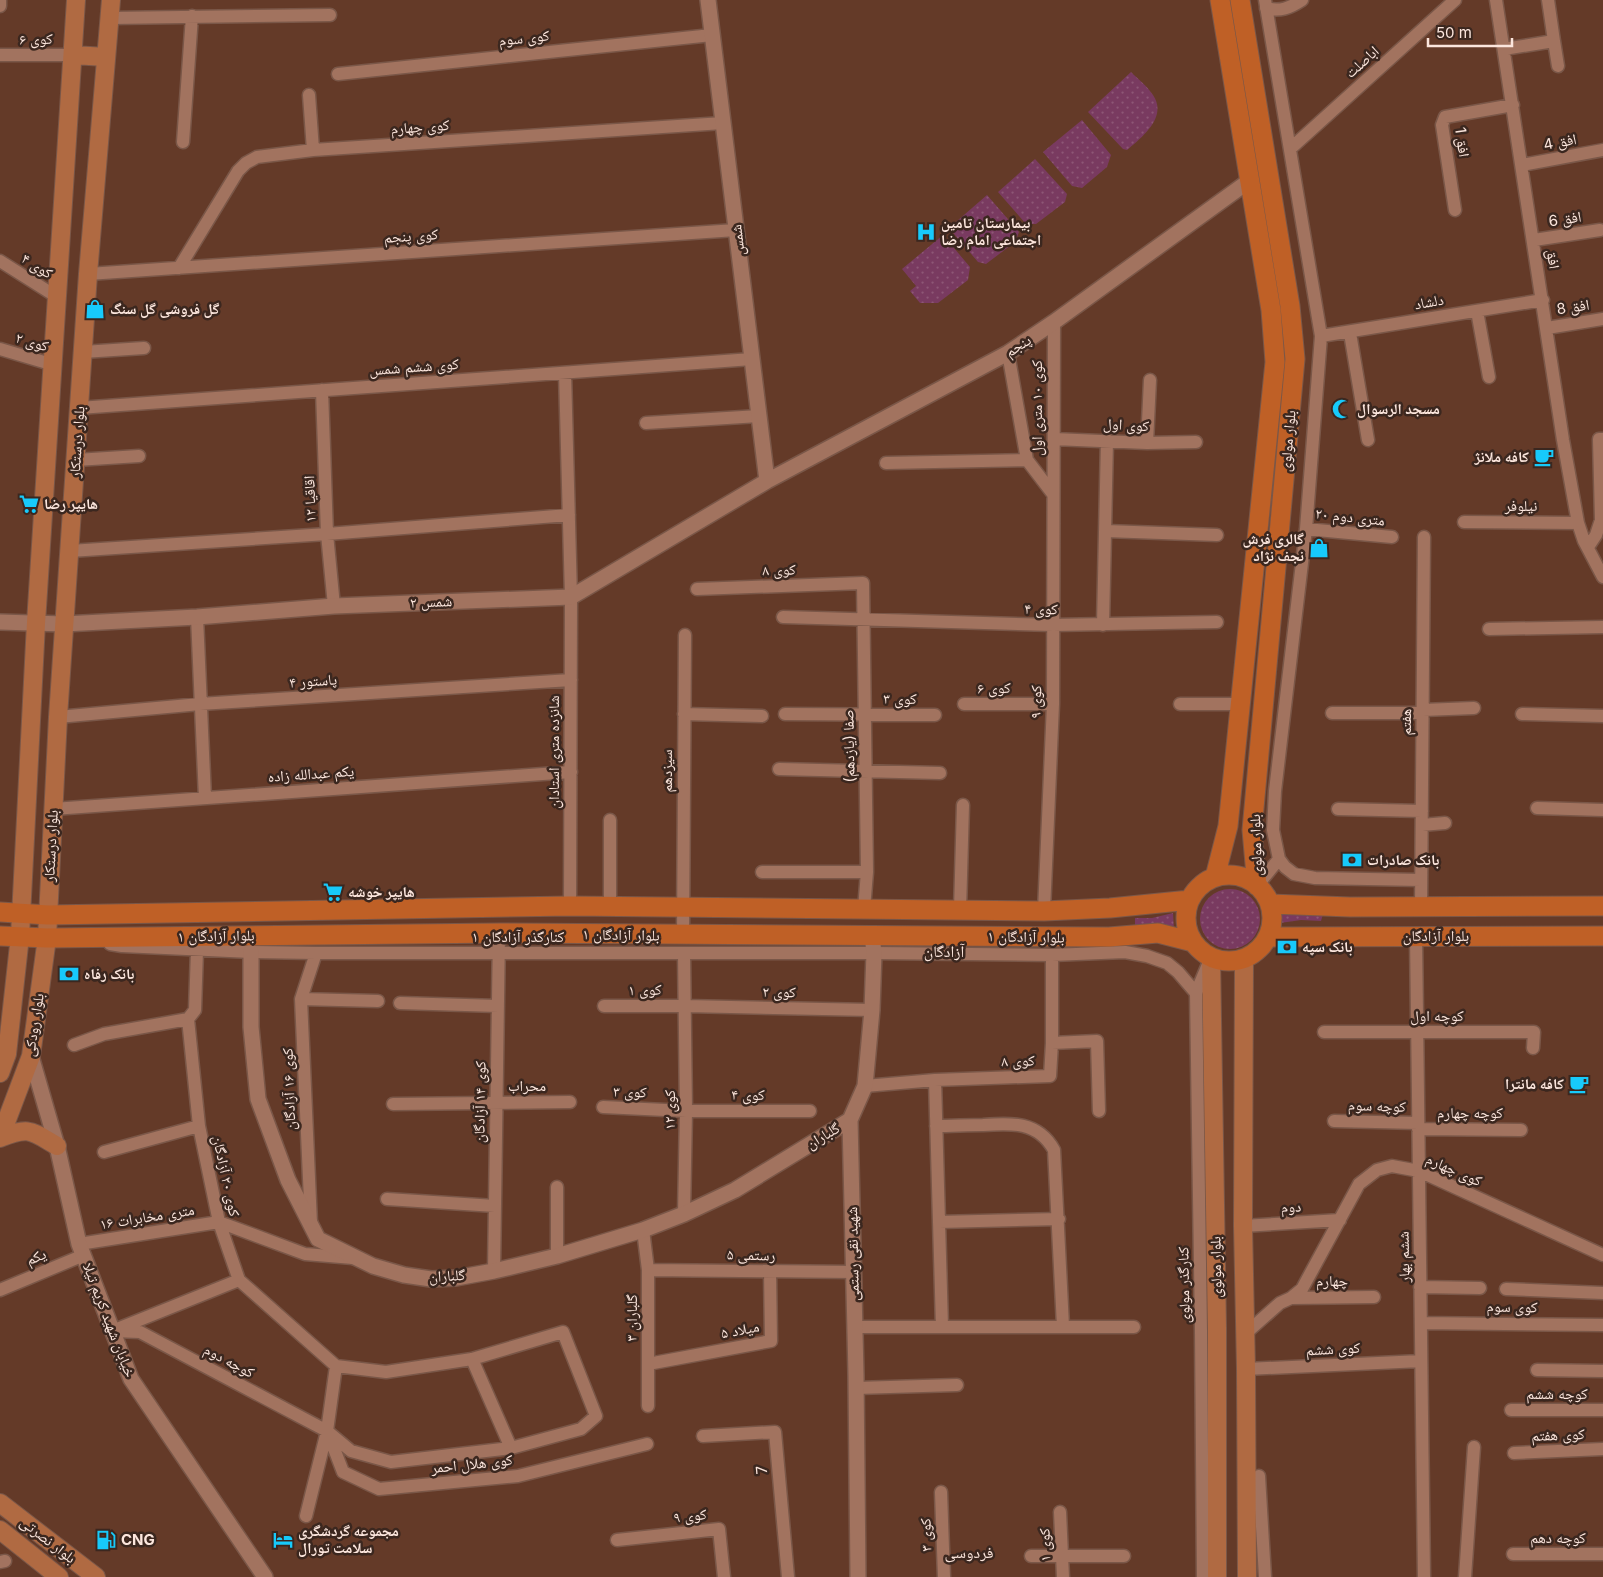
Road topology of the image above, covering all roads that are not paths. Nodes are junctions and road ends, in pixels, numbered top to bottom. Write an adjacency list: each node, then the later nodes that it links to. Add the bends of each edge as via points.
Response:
1 (0, 0): 12 (street)
2 (76, 0): 20 (main road, بلوار درستکار)
3 (111, 0): 15 (main road, بلوار درستکار)
4 (708, 0): 16 (street, شمس)
5 (1220, 0): 32 (main road, بلوار مولوی)
6 (1240, 0): 42 (main road, بلوار مولوی)
7 (1302, 0): 11 (street, via 1293,6 1275,10)
8 (1455, 0): 28 (street, اباصلت)
9 (1496, 0): 18 (street, افق)
10 (1548, 0): 17 (street)
11 (1266, 4): 28 (street)
12 (0, 6)
13 (330, 15): 14 (street)
14 (192, 16): 15 (street); 27 (street)
15 (110, 18): 21 (main road, بلوار درستکار)
16 (712, 35): 23 (street, کوی سوم); 26 (street, شمس)
17 (1554, 41): 18 (street); 22 (street)
18 (1504, 49): 25 (street, افق)
19 (0, 55): 20 (street, کوی ۶)
20 (73, 55): 21 (main road); 40 (main road, بلوار درستکار)
21 (106, 57): 39 (main road, بلوار درستکار)
22 (1558, 66)
23 (338, 74)
24 (309, 95): 29 (street)
25 (1513, 106): 31 (street, افق); 33 (street, افق 1, via 1445,117 1443,120)
26 (723, 123): 29 (street, کوی چهارم); 34 (street, شمس)
27 (183, 142)
28 (1290, 149): 49 (street)
29 (313, 150): 38 (street, کوی چهارم, via 257,157 246,163)
30 (1603, 150): 31 (street, افق 4)
31 (1522, 166): 36 (street, افق)
32 (1249, 181): 43 (main road, بلوار مولوی); 46 (street, پنجم)
33 (1455, 210)
34 (736, 230): 38 (street, کوی پنجم); 54 (street, شمس)
35 (1600, 230): 36 (street, افق 6)
36 (1534, 240): 41 (street, افق)
37 (0, 261): 40 (street, کوی ۴)
38 (179, 268): 39 (street, کوی پنجم)
39 (88, 274): 52 (main road, بلوار درستکار)
40 (57, 297): 55 (main road, بلوار درستکار)
41 (1543, 300): 44 (street, دلشاد); 47 (street, افق)
42 (1290, 306): 43 (main road); 127 (main road, بلوار مولوی, via 1295,359)
43 (1271, 310): 108 (main road, بلوار مولوی, via 1275,362)
44 (1477, 311): 48 (street, دلشاد); 57 (street)
45 (1603, 319): 47 (street, افق 8)
46 (1054, 322): 53 (street, پنجم); 64 (street, کوی ۱۰ متری اول)
47 (1548, 328): 77 (street, افق)
48 (1350, 333): 49 (street, دلشاد); 66 (street)
49 (1321, 336): 78 (street)
50 (144, 348): 52 (street)
51 (0, 349): 55 (street, کوی ۲)
52 (83, 352): 60 (main road, بلوار درستکار)
53 (1008, 353): 71 (street); 73 (street, پنجم)
54 (752, 359): 56 (street, کوی ششم شمس); 61 (street, شمس)
55 (54, 365): 96 (main road, بلوار درستکار)
56 (565, 373): 59 (street, کوی ششم شمس); 75 (street, شانزده متری استادان)
57 (1489, 376)
58 (1150, 380): 68 (street)
59 (322, 390): 60 (street, کوی ششم شمس); 80 (street, اقاقیا ۱۲)
60 (79, 408): 70 (main road, بلوار درستکار)
61 (759, 416): 62 (street); 73 (street, شمس)
62 (646, 423)
63 (1603, 438): 84 (street, via 1598,439 1600,520)
64 (1054, 439): 65 (street, کوی اول); 74 (street, کوی ۱۰ متری اول)
65 (1107, 440): 68 (street, کوی اول); 79 (street)
66 (1368, 440)
67 (1196, 442): 68 (street, کوی اول)
68 (1147, 443)
69 (139, 456): 70 (street)
70 (76, 460): 85 (main road, بلوار درستکار)
71 (1027, 460): 72 (street); 74 (street)
72 (886, 463)
73 (767, 481): 89 (street, شمس ۲)
74 (1053, 494): 98 (street, کوی ۹)
75 (569, 515): 80 (street); 89 (street, شانزده متری استادان)
76 (1464, 522): 77 (street, نیلوفر)
77 (1578, 523): 84 (street)
78 (1306, 529): 82 (street, ۲۰ متری دوم); 136 (street, via 1275,791 1273,830)
79 (1106, 531): 81 (street); 99 (street)
80 (327, 534): 85 (street); 90 (street, اقاقیا ۱۲)
81 (1217, 535)
82 (1392, 537)
83 (1424, 537): 110 (street, هفتم)
84 (1588, 547): 86 (street)
85 (70, 551): 97 (main road, بلوار درستکار)
86 (1603, 577)
87 (863, 583): 88 (street, کوی ۸); 93 (street, صفا (یازدهم))
88 (697, 589)
89 (571, 597): 90 (street, شمس ۲); 103 (street, شانزده متری استادان)
90 (334, 606): 91 (street, شمس ۲)
91 (197, 617): 97 (street, شمس ۲); 104 (street)
92 (783, 617): 93 (street)
93 (863, 620): 98 (street, کوی ۴); 115 (street, صفا (یازدهم))
94 (0, 622): 96 (street, شمس ۲)
95 (1218, 622): 99 (street, کوی ۴)
96 (36, 623): 97 (street, شمس ۲); 155 (main road, بلوار درستکار)
97 (64, 624): 119 (main road, بلوار درستکار)
98 (1053, 625): 99 (street, کوی ۴); 106 (street, کوی ۹)
99 (1103, 625)
100 (1603, 627): 101 (street)
101 (1489, 630)
102 (685, 635): 112 (street, سیزدهم)
103 (571, 680): 104 (street, پاستور ۴); 122 (street, شانزده متری استادان)
104 (200, 704): 119 (street, پاستور ۴); 124 (street)
105 (964, 704): 106 (street, کوی ۶)
106 (1053, 704): 153 (street, کوی ۹)
107 (1180, 704): 108 (street)
108 (1242, 704): 125 (main road, بلوار مولوی)
109 (1474, 708): 110 (street)
110 (1423, 711): 111 (street); 132 (street, هفتم)
111 (1332, 713)
112 (684, 714): 117 (street); 147 (street, سیزدهم)
113 (785, 714): 115 (street)
114 (1522, 714): 118 (street)
115 (865, 715): 116 (street, کوی ۳); 121 (street, صفا (یازدهم))
116 (935, 715)
117 (762, 716)
118 (1603, 716)
119 (58, 717): 129 (main road, بلوار درستکار)
120 (779, 769): 121 (street)
121 (866, 770): 123 (street); 138 (street, صفا (یازدهم))
122 (571, 772): 124 (street, یکم عبدالله زاده); 144 (street, شانزده متری استادان)
123 (940, 773)
124 (205, 798): 129 (street, یکم عبدالله زاده)
125 (1230, 804): 127 (main road, via 1242,811); 139 (main road, بلوار مولوی, via 1228,826)
126 (963, 805): 152 (street)
127 (1254, 806): 141 (main road, بلوار مولوی, via 1252,830)
128 (1537, 808): 131 (street)
129 (53, 809): 156 (main road, بلوار درستکار)
130 (1338, 809): 132 (street)
131 (1603, 810)
132 (1422, 811): 135 (street, هفتم)
133 (610, 820): 146 (street)
134 (1445, 823): 135 (street)
135 (1422, 824): 140 (street, هفتم)
136 (1279, 858): 140 (street, via 1294,874 1315,878); 141 (street)
137 (762, 872): 138 (street)
138 (867, 872): 151 (street, صفا (یازدهم))
139 (1214, 877): 141 (main road, via 1232,875 1250,880); 142 (main road, via 1204,882)
140 (1421, 880): 150 (street, هفتم)
141 (1257, 886): 143 (main road)
142 (1190, 900): 148 (main road, بلوار آزادگان ۱); 168 (main road, via 1186,922)
143 (1270, 904): 149 (main road, بلوار آزادگان); 162 (main road, via 1272,926)
144 (570, 906): 146 (main road, بلوار آزادگان ۱); 156 (main road, بلوار آزادگان ۱)
145 (1603, 906): 150 (main road, بلوار آزادگان)
146 (610, 907): 147 (main road, بلوار آزادگان ۱)
147 (682, 907): 151 (main road, بلوار آزادگان ۱); 170 (street, سیزدهم)
148 (1110, 908): 153 (main road, بلوار آزادگان ۱); 166 (main road, via 1119,919)
149 (1350, 908): 150 (main road, بلوار آزادگان); 159 (main road, via 1346,926)
150 (1421, 908)
151 (864, 909): 152 (main road, بلوار آزادگان ۱)
152 (960, 910): 153 (main road, بلوار آزادگان ۱)
153 (1044, 911)
154 (0, 912): 155 (main road, بلوار آزادگان ۱)
155 (21, 913): 156 (main road, بلوار آزادگان ۱); 161 (main road, بلوار درستکار)
156 (48, 914): 167 (main road, بلوار درستکار)
157 (499, 933): 165 (main road, بلوار آزادگان ۱); 170 (main road, بلوار آزادگان ۱); 175 (street, کوی ۱۴ آزادگان)
158 (1158, 933): 166 (main road, بلوار آزادگان ۱); 168 (main road, بلوار آزادگان ۱); 174 (street)
159 (1350, 935): 162 (main road, بلوار آزادگان); 163 (main road, بلوار آزادگان)
160 (0, 936): 161 (main road, بلوار آزادگان ۱)
161 (20, 936): 167 (main road, بلوار آزادگان ۱); 194 (main road, بلوار رودکی, via 7,1054)
162 (1268, 936): 178 (main road, via 1258,950)
163 (1416, 936): 164 (main road, بلوار آزادگان); 189 (street, ششم بهار)
164 (1603, 936)
165 (68, 937): 167 (main road, بلوار آزادگان ۱); 171 (street, کنارگذر آزادگان ۱, via 122,946)
166 (1109, 937): 169 (main road, بلوار آزادگان ۱)
167 (47, 938): 193 (main road, بلوار رودکی)
168 (1193, 942): 177 (main road)
169 (873, 944): 170 (main road, بلوار آزادگان ۱); 176 (street); 186 (street, شهید نقی رستمی)
170 (684, 945): 175 (street, کنارگذر آزادگان ۱); 185 (street, کوی ۱۲)
171 (197, 950): 172 (street, کنارگذر آزادگان ۱); 187 (street, کوی ۲۰ آزادگان, via 195,1010)
172 (251, 952): 173 (street, کنارگذر آزادگان ۱); 222 (street, گلباران, via 250,1027 258,1099 288,1180)
173 (316, 952): 175 (street, کنارگذر آزادگان ۱); 180 (street, کوی ۱۶ آزادگان)
174 (1125, 952): 176 (street); 179 (street, via 1168,963)
175 (498, 953): 183 (street, کوی ۱۴ آزادگان)
176 (1052, 955): 190 (street, کوی ۸)
177 (1211, 957): 178 (main road, via 1233,961); 179 (street, کنارگذر مولوی); 290 (main road, بلوار مولوی)
178 (1244, 959): 223 (main road, بلوار مولوی)
179 (1196, 993): 289 (street, کنارگذر مولوی)
180 (301, 1000): 181 (street); 222 (street, کوی ۱۶ آزادگان)
181 (378, 1001)
182 (400, 1003): 183 (street)
183 (498, 1006): 197 (street, کوی ۱۴ آزادگان)
184 (604, 1006): 185 (street, کوی ۱)
185 (686, 1006): 186 (street, کوی ۲); 201 (street, کوی ۱۲)
186 (872, 1010): 196 (street, شهید نقی رستمی)
187 (188, 1019): 191 (street, via 104,1034); 206 (street, کوی ۲۰ آزادگان)
188 (1324, 1032): 189 (street, کوچه اول)
189 (1417, 1033): 192 (street, کوچه اول, via 1534,1032); 208 (street, ششم بهار)
190 (1052, 1043): 195 (street, کوی ۸, via 1050,1076); 202 (street, via 1097,1041)
191 (74, 1045)
192 (1534, 1048)
193 (31, 1056): 210 (main road, بلوار رودکی); 211 (street, خیابان شهید کریم تیلا)
194 (0, 1073)
195 (935, 1080): 196 (street, کوی ۸); 207 (street)
196 (865, 1086): 204 (street, شهید نقی رستمی)
197 (496, 1102): 198 (street, محراب); 199 (street, محراب); 216 (street, کوی ۱۴ آزادگان)
198 (570, 1102)
199 (393, 1104)
200 (602, 1107): 201 (street, کوی ۳)
201 (686, 1111): 203 (street, کوی ۴); 217 (street, کوی ۱۲)
202 (1100, 1111)
203 (810, 1112)
204 (850, 1120): 217 (street, گلباران, via 735,1190); 232 (street, شهید نقی رستمی)
205 (1334, 1121): 208 (street, کوچه سوم)
206 (198, 1126): 212 (street); 220 (street, کوی ۲۰ آزادگان)
207 (936, 1126): 218 (street, via 1014,1123 1037,1130 1054,1150); 221 (street)
208 (1418, 1126): 209 (street, کوچه چهارم); 213 (street, ششم بهار)
209 (1521, 1130)
210 (0, 1138): 211 (main road, via 18,1131 32,1132)
211 (57, 1146): 225 (street, خیابان شهید کریم تیلا)
212 (104, 1152)
213 (1419, 1171): 219 (street, کوی چهارم, via 1392,1166 1377,1170 1359,1184); 227 (street, کوی چهارم); 234 (street, ششم بهار)
214 (557, 1187): 226 (street)
215 (387, 1199): 216 (street)
216 (495, 1206): 230 (street, کوی ۱۴ آزادگان)
217 (684, 1214): 224 (street, گلباران)
218 (1059, 1219): 221 (street); 244 (street)
219 (1340, 1220): 223 (street, دوم); 240 (street, کوی چهارم, via 1302,1289)
220 (219, 1222): 225 (street, ۱۶ متری مخابرات); 228 (street, via 305,1254); 233 (street, کوی ۲۰ آزادگان)
221 (939, 1222): 243 (street)
222 (311, 1226): 228 (street, گلباران, via 318,1239)
223 (1243, 1226): 248 (main road, بلوار مولوی)
224 (643, 1230): 226 (street, گلباران); 229 (street, گلباران ۳)
225 (82, 1250): 237 (street, یکم); 247 (street, خیابان شهید کریم تیلا)
226 (557, 1256): 230 (street, گلباران)
227 (1603, 1256)
228 (355, 1258): 230 (street, گلباران, via 404,1275 431,1279)
229 (648, 1270): 231 (street, رستمی ۵); 251 (street, گلباران ۳)
230 (494, 1271)
231 (770, 1271): 232 (street, رستمی ۵); 251 (street, میلاد ۵, via 771,1341)
232 (854, 1272): 245 (street, شهید نقی رستمی)
233 (239, 1280): 247 (street); 252 (street, کوی ۲۰ آزادگان)
234 (1420, 1287): 235 (street); 241 (street, ششم بهار)
235 (1480, 1288)
236 (1506, 1289): 238 (street)
237 (0, 1290)
238 (1603, 1293)
239 (1374, 1297): 240 (street, چهارم)
240 (1291, 1298): 248 (street, کوی چهارم, via 1280,1303)
241 (1420, 1323): 242 (street, کوی سوم); 250 (street, ششم بهار)
242 (1603, 1325)
243 (942, 1326): 244 (street); 245 (street)
244 (1063, 1326): 246 (street)
245 (855, 1327): 257 (street, شهید نقی رستمی)
246 (1134, 1327)
247 (112, 1331): 261 (street, کوچه دوم, via 140,1332); 283 (street, خیابان شهید کریم تیلا, via 131,1379)
248 (1245, 1334): 253 (main road, بلوار مولوی)
249 (472, 1359): 252 (street, via 386,1372); 265 (street); 265 (street, کوچه دوم, via 563,1332 596,1416 581,1429)
250 (1421, 1361): 253 (street, کوی ششم); 293 (street, ششم بهار)
251 (648, 1364): 258 (street, گلباران ۳)
252 (336, 1366): 261 (street)
253 (1246, 1369): 291 (main road, بلوار مولوی)
254 (1537, 1370): 255 (street)
255 (1603, 1371)
256 (957, 1385): 257 (street)
257 (856, 1388): 286 (street, شهید نقی رستمی)
258 (648, 1406)
259 (1511, 1410): 260 (street, کوچه ششم)
260 (1603, 1410)
261 (327, 1431): 263 (street, کوی هلال احمر, via 343,1472 380,1489 518,1476); 265 (street, کوچه دوم, via 351,1451 391,1462); 272 (street)
262 (703, 1436): 285 (street, 7, via 775,1432)
263 (647, 1444)
264 (1474, 1447): 294 (street)
265 (510, 1448)
266 (1603, 1449): 267 (street, کوی هفتم)
267 (1514, 1453)
268 (1259, 1476): 292 (street)
269 (941, 1492): 287 (street, کوی ۳)
270 (0, 1503): 282 (main road, بلوار نصرتی)
271 (1060, 1512): 278 (street, کوی ۱)
272 (306, 1516)
273 (0, 1530): 280 (main road, بلوار نصرتی)
274 (617, 1540): 284 (street, کوی ۹, via 719,1529)
275 (1513, 1554): 276 (street, کوچه دهم)
276 (1603, 1554)
277 (1030, 1556): 278 (street)
278 (1062, 1556): 279 (street); 288 (street, کوی ۱)
279 (1124, 1556)
280 (43, 1570): 281 (main road, بلوار نصرتی)
281 (60, 1577)
282 (96, 1577)
283 (265, 1577)
284 (724, 1577)
285 (788, 1577)
286 (858, 1577)
287 (944, 1577)
288 (1063, 1577)
289 (1203, 1577)
290 (1217, 1577)
291 (1247, 1577)
292 (1265, 1577)
293 (1424, 1577)
294 (1465, 1577)

